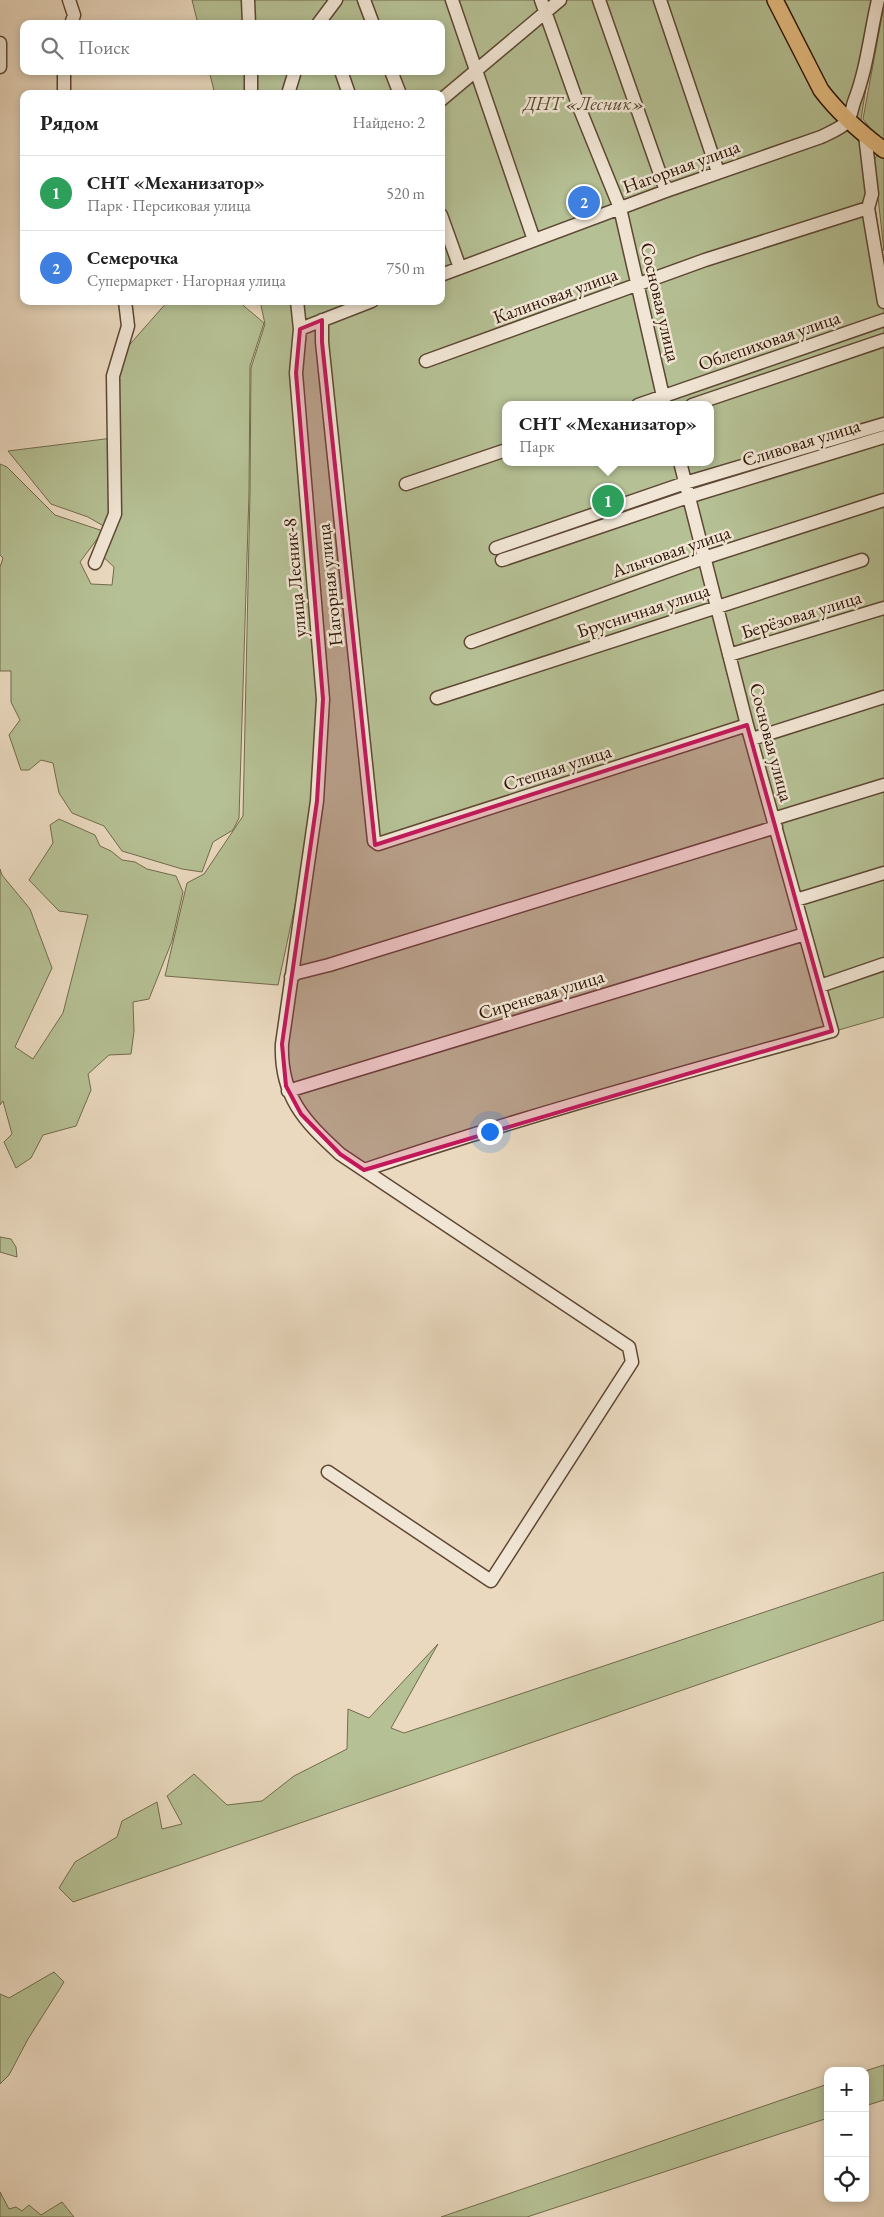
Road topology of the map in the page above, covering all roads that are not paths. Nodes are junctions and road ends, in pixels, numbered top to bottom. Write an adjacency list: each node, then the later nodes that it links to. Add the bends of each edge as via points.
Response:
1 (69, 0): 12 (street)
2 (248, 0): 13 (street)
3 (336, 0): 14 (street)
4 (364, 0): 15 (street)
5 (452, 0): 18 (street)
6 (560, 0): 11 (street)
7 (599, 0): 34 (street)
8 (660, 0): 33 (street)
9 (775, 0): 30 (main road, via 821,90)
10 (878, 0): 30 (street, via 866,67)
11 (543, 6): 18 (street); 35 (street, Сосновая улица)
12 (72, 20)
13 (249, 20)
14 (321, 20)
15 (372, 20)
16 (0, 43): 17 (street)
17 (0, 66)
18 (477, 69): 29 (street); 38 (street)
19 (64, 75): 24 (street)
20 (251, 75): 25 (street)
21 (294, 75): 26 (street)
22 (342, 75): 27 (street)
23 (393, 75): 28 (street)
24 (64, 90)
25 (251, 90)
26 (289, 90)
27 (348, 90)
28 (398, 90)
29 (445, 97)
30 (847, 121): 31 (main road); 33 (street, Нагорная улица, via 821,137)
31 (865, 135): 32 (main road); 36 (street, via 872,194)
32 (884, 150)
33 (718, 172): 34 (street, Нагорная улица)
34 (666, 190): 35 (street, Нагорная улица)
35 (620, 208): 38 (street, Нагорная улица); 41 (street, Сосновая улица)
36 (868, 208): 41 (street, Калиновая улица, via 705,260); 42 (street)
37 (445, 226): 39 (street)
38 (534, 240): 39 (street, Нагорная улица)
39 (460, 268): 40 (street, Нагорная улица)
40 (445, 274)
41 (638, 286): 50 (street, Калиновая улица); 51 (street, Сосновая улица)
42 (884, 302)
43 (125, 305): 65 (street, via 128,326 113,376 116,514)
44 (297, 305): 48 (street, улица Лесник-8)
45 (361, 305): 46 (street)
46 (322, 320): 48 (street); 76 (street, Нагорная улица, via 372,834)
47 (884, 320): 51 (street, Облепиховая улица)
48 (300, 329): 81 (street, улица Лесник-8, via 296,373 323,699 317,801)
49 (884, 340): 52 (street)
50 (426, 361)
51 (664, 400)
52 (704, 401)
53 (884, 424): 57 (street)
54 (884, 437): 59 (street, Сливовая улица)
55 (502, 451): 58 (street)
56 (681, 466): 57 (street, Сосновая улица)
57 (685, 483): 59 (street, Сосновая улица); 61 (street)
58 (406, 484)
59 (688, 496): 62 (street, Сосновая улица); 63 (street, Сливовая улица)
60 (884, 500): 62 (street, Алычовая улица)
61 (496, 548)
62 (704, 558): 66 (street, Сосновая улица); 68 (street, Алычовая улица)
63 (502, 560)
64 (862, 560): 66 (street, Брусничная улица)
65 (95, 563)
66 (716, 606): 69 (street, Сосновая улица); 71 (street, Брусничная улица)
67 (884, 608): 69 (street, Берёзовая улица)
68 (471, 642)
69 (729, 655): 72 (street, Сосновая улица)
70 (884, 697): 73 (street)
71 (437, 698)
72 (747, 725): 73 (street, Сосновая улица); 76 (street, Степная улица)
73 (752, 738): 75 (street, Сосновая улица)
74 (884, 785): 75 (street)
75 (775, 823): 78 (street, Сосновая улица); 81 (street)
76 (378, 844)
77 (884, 873): 78 (street)
78 (796, 900): 79 (street, Сосновая улица)
79 (805, 934): 82 (street, Сосновая улица); 83 (street, Сиреневая улица)
80 (884, 964): 82 (street)
81 (291, 977): 83 (street, улица Лесник-8, via 281,1063)
82 (820, 986): 84 (street, Сосновая улица, via 832,1031)
83 (288, 1091): 84 (street, улица Лесник-8, via 301,1114 320,1136)
84 (364, 1170): 85 (street, улица Лесник-8, via 629,1347 632,1362 491,1582)
85 (328, 1472)

